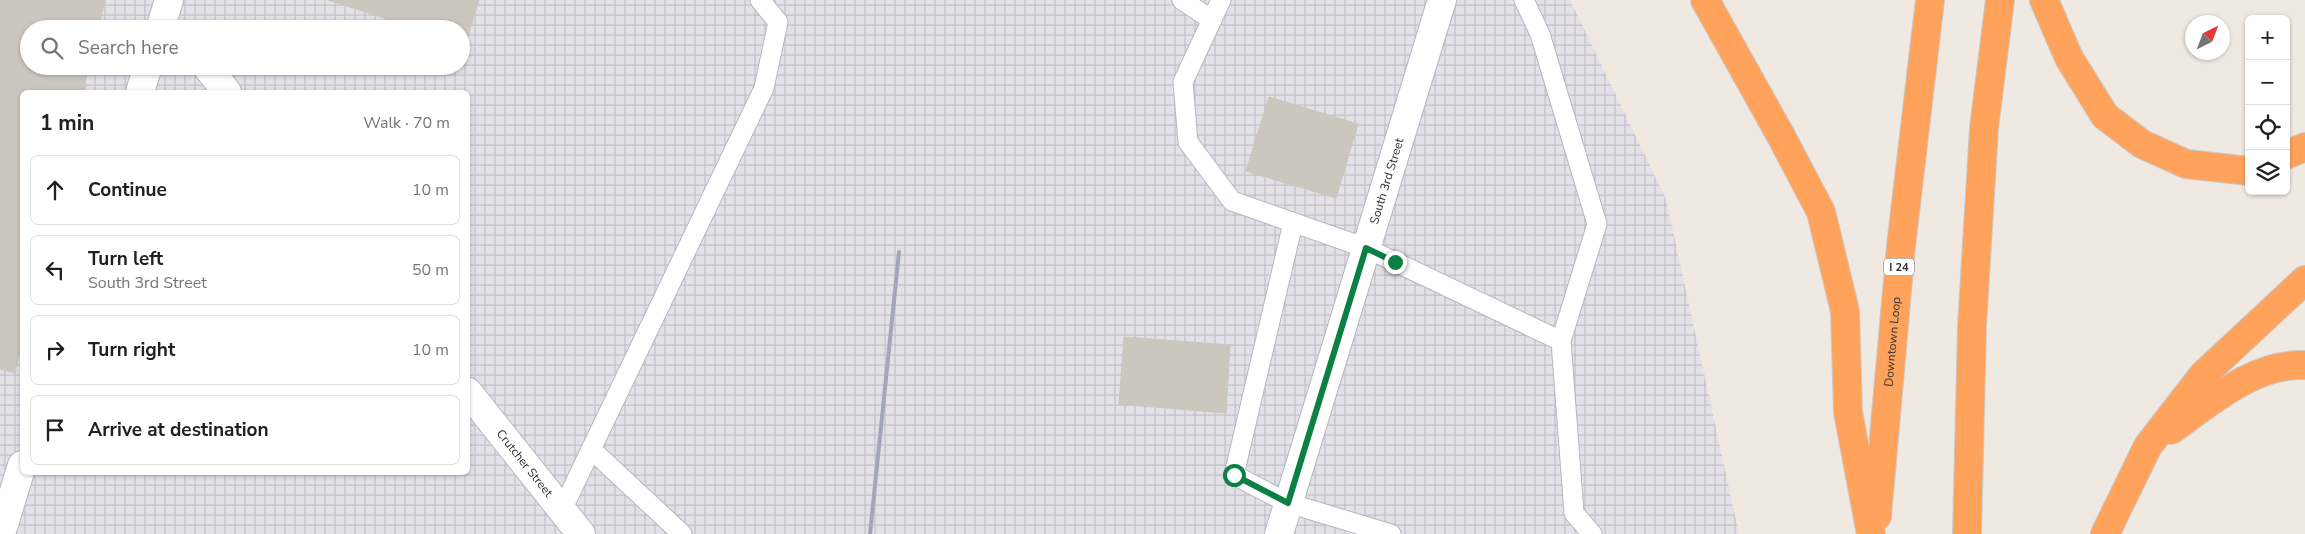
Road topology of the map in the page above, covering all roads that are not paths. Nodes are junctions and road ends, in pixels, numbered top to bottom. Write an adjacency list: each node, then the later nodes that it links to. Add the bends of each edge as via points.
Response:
1 (760, 0): 25 (lane, via 778,22 764,88)
2 (1182, 0): 10 (lane)
3 (1221, 0): 10 (lane)
4 (1442, 0): 19 (street, South 3rd Street)
5 (1524, 0): 21 (lane, via 1540,34 1597,224)
6 (1705, 0): 35 (highway, via 1821,212 1844,311 1848,412)
7 (1930, 0): 36 (highway, Downtown Loop / I 24, via 1901,246)
8 (2000, 0): 37 (highway, via 1984,128 1972,326)
9 (2044, 0): 17 (highway, via 2069,58 2105,116 2142,144 2186,164)
10 (1212, 20): 18 (lane, via 1184,82 1188,142 1232,201)
11 (145, 75): 13 (street)
12 (213, 75): 14 (street)
13 (141, 90)
14 (225, 90)
15 (2305, 147): 16 (highway)
16 (2290, 153)
17 (2245, 171)
18 (1293, 222): 19 (lane); 27 (lane, via 1234,475)
19 (1366, 248): 21 (lane); 27 (street, South 3rd Street)
20 (2305, 280): 24 (highway, via 2203,375)
21 (1561, 341): 34 (lane, via 1574,513)
22 (2305, 365): 24 (highway, via 2256,374)
23 (470, 395): 28 (street, Crutcher Street)
24 (2148, 446): 38 (highway)
25 (591, 449): 28 (lane); 31 (lane)
26 (20, 472): 29 (street)
27 (1288, 503): 32 (street, South 3rd Street); 33 (lane)
28 (562, 510): 30 (street, Crutcher Street)
29 (1, 534)
30 (581, 534)
31 (682, 534)
32 (1278, 534)
33 (1391, 534)
34 (1592, 534)
35 (1871, 534)
36 (1876, 534)
37 (1967, 534)
38 (2105, 534)

